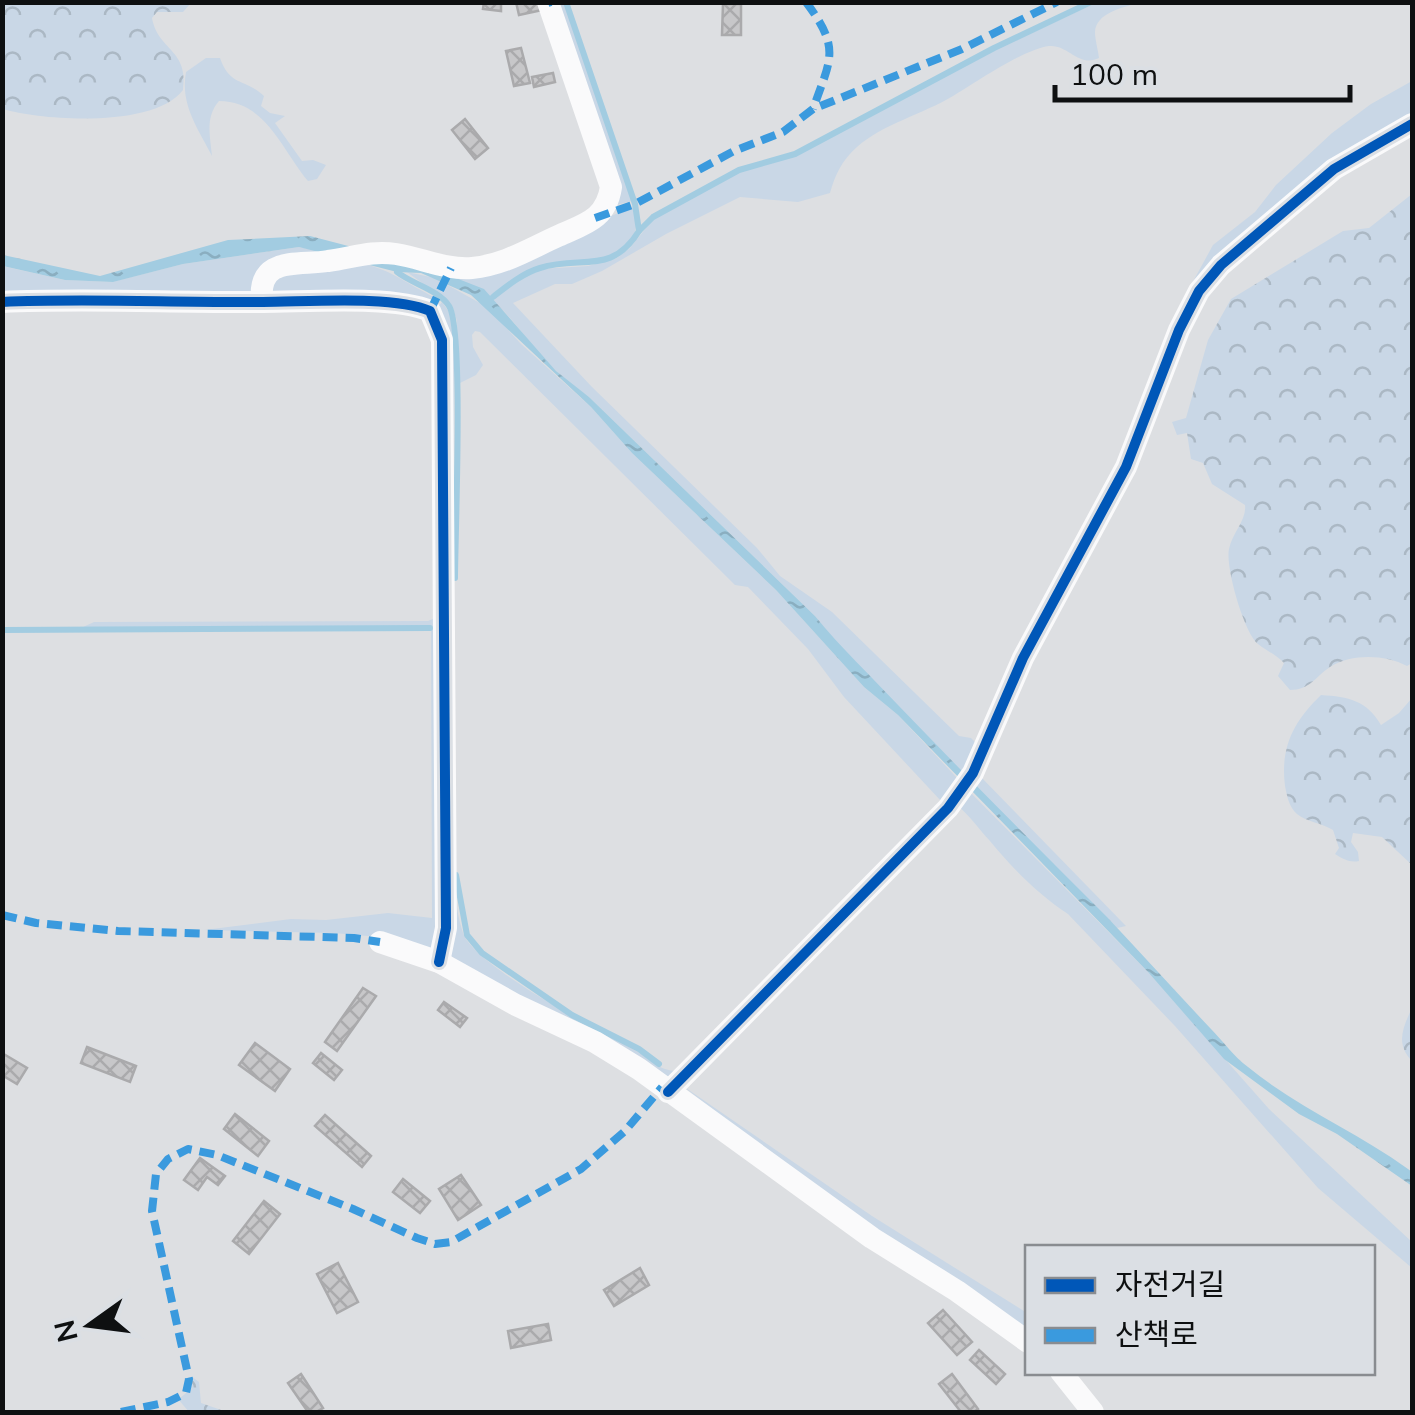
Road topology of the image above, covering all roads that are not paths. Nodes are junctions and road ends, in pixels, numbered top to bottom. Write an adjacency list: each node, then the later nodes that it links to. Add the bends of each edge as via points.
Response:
1 (548, 2): 4 (street, via 610,187 595,218 511,260 474,268 374,252 284,264 270,272)
2 (1412, 124): 7 (street, via 1334,169 1199,291 1126,467 1023,658 973,773 948,808)
3 (2, 302): 4 (street)
4 (262, 302): 6 (street, via 414,304 430,311 442,340 446,928)
5 (380, 942): 6 (street)
6 (439, 962): 7 (street, via 596,1042)
7 (668, 1092): 8 (street)
8 (1025, 1340)
9 (1062, 1375): 10 (street)
10 (1093, 1412)

